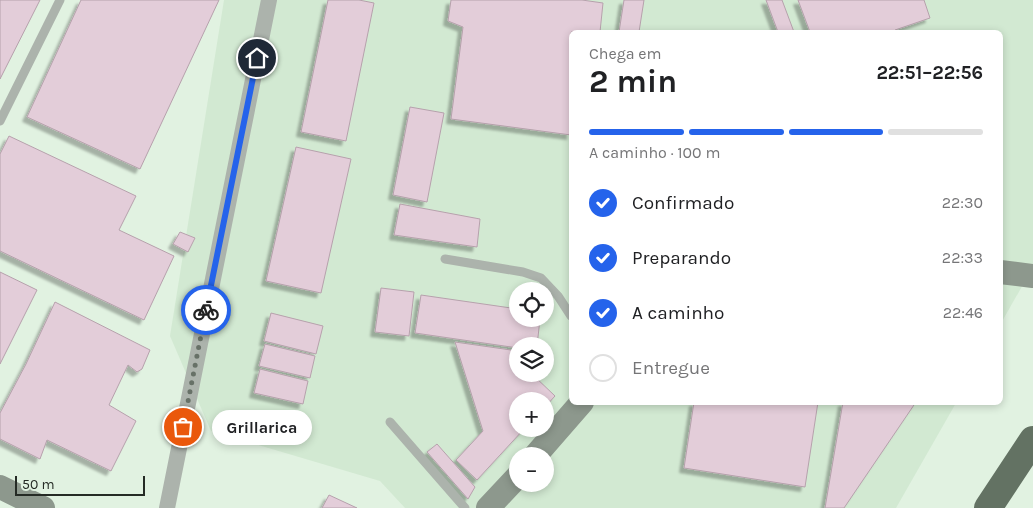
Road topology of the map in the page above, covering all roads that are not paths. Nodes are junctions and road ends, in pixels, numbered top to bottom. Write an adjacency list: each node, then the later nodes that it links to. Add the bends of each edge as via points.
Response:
1 (60, 0): 3 (lane)
2 (269, 0): 15 (street)
3 (0, 120)
4 (445, 259): 7 (lane, via 541,278)
5 (1003, 272): 6 (street)
6 (1033, 276)
7 (569, 313)
8 (579, 405): 11 (street)
9 (390, 422): 16 (lane)
10 (1033, 440): 18 (highway)
11 (543, 447)
12 (509, 486): 17 (street)
13 (0, 487): 14 (street)
14 (43, 508)
15 (166, 508)
16 (465, 508)
17 (488, 508)
18 (988, 508)

